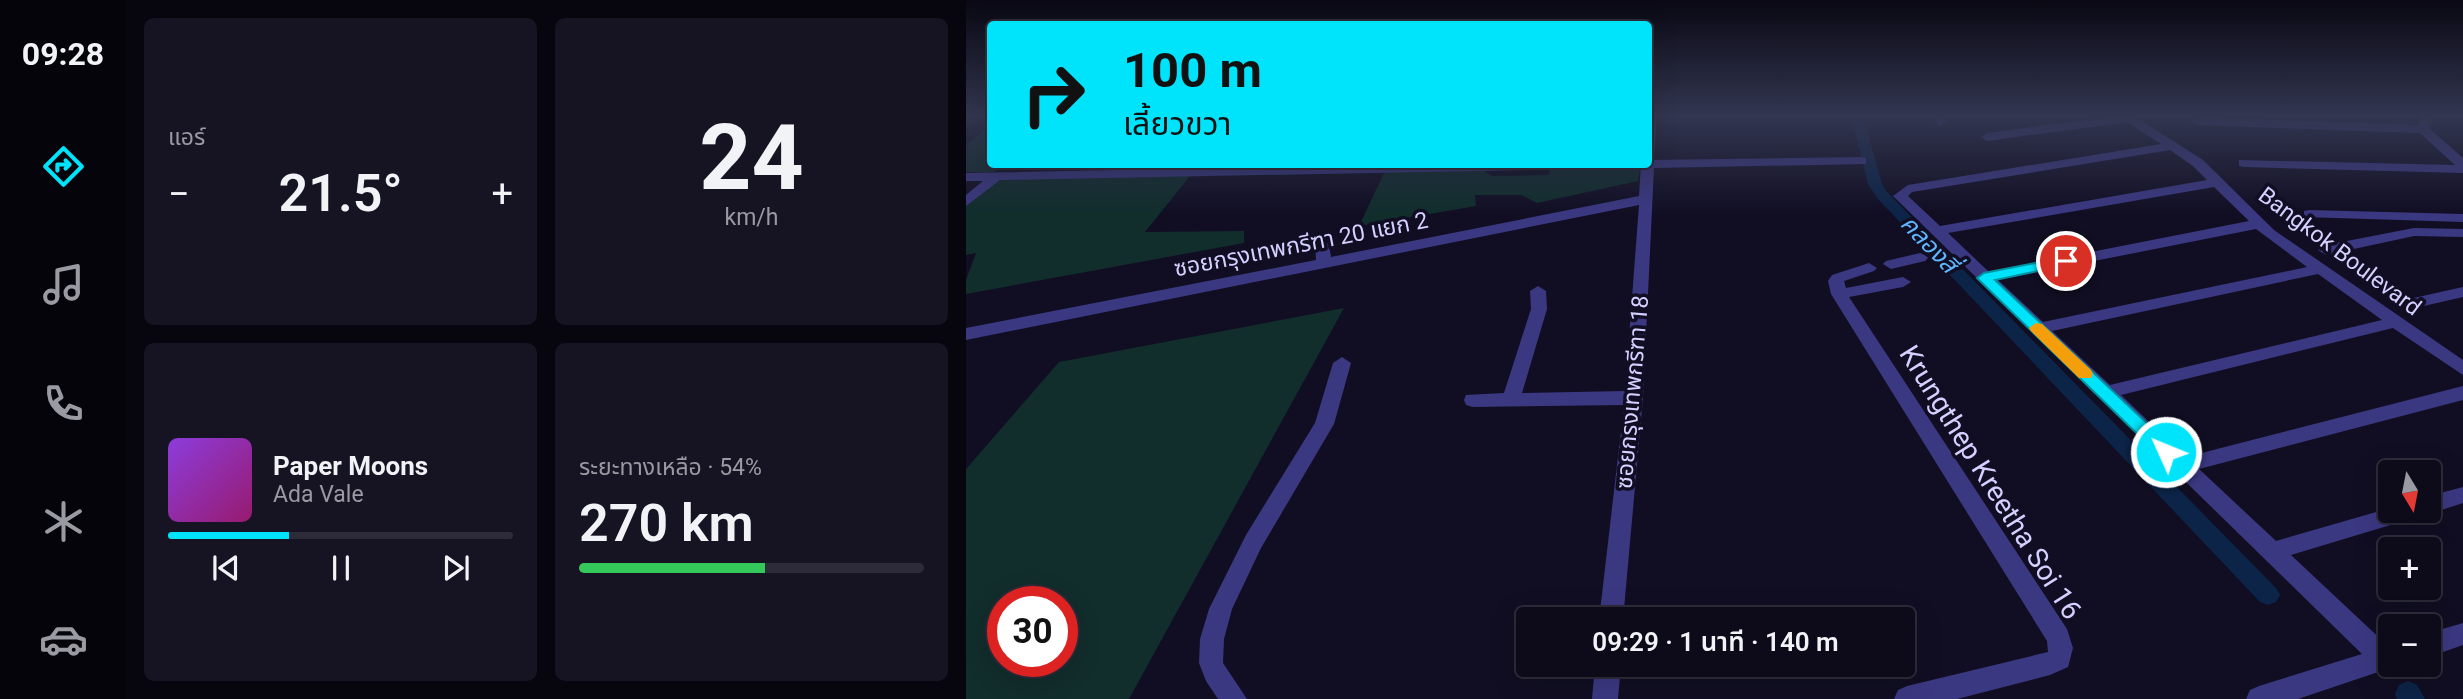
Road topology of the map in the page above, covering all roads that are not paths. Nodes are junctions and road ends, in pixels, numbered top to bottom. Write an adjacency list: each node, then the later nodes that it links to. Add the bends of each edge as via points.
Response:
1 (2159, 149): 20 (street, via 1902,192 1902,200)
2 (2177, 149): 14 (street, Bangkok Boulevard)
3 (2445, 149): 4 (street); 8 (street)
4 (2463, 150)
5 (1861, 161): 7 (street)
6 (2244, 163): 8 (street)
7 (1652, 164)
8 (2463, 167)
9 (1007, 168): 13 (street)
10 (1438, 168): 13 (street)
11 (1648, 168): 15 (street, ซอยกรุงเทพกรีฑา 18)
12 (966, 177): 13 (street)
13 (997, 177): 16 (street)
14 (2218, 182): 19 (street, Bangkok Boulevard); 20 (street)
15 (1646, 199): 25 (street, ซอยกรุงเทพกรีฑา 20 แยก 2); 40 (street, ซอยกรุงเทพกรีฑา 18)
16 (966, 202)
17 (2309, 214): 18 (street)
18 (2463, 218)
19 (2258, 224): 27 (street, Bangkok Boulevard); 28 (street)
20 (1935, 231): 28 (street)
21 (2463, 233): 23 (street, via 2422,231)
22 (1322, 244): 25 (street)
23 (2326, 250)
24 (1920, 258): 31 (street, via 1897,273)
25 (1324, 262): 35 (street, ซอยกรุงเทพกรีฑา 20 แยก 2, via 1206,278)
26 (1869, 268): 31 (street, via 1838,278)
27 (2321, 269): 33 (street, Bangkok Boulevard); 34 (street)
28 (1984, 278): 34 (street)
29 (1538, 291): 41 (street, via 1539,309)
30 (2463, 292): 32 (street)
31 (1839, 294): 56 (street, Krungthep Kreetha Soi 16, via 2061,648 2059,659 2050,663)
32 (2406, 305)
33 (2396, 322): 37 (street, Bangkok Boulevard); 38 (street)
34 (2038, 329): 38 (street)
35 (966, 334)
36 (1342, 363): 54 (street, via 1325,421 1254,539 1223,606 1211,662)
37 (2463, 369)
38 (2104, 393): 43 (street)
39 (2463, 393): 43 (street)
40 (1634, 398): 41 (street); 48 (street, ซอยกรุงเทพกรีฑา 18)
41 (1511, 399): 42 (street)
42 (1473, 400)
43 (2181, 466): 47 (street)
44 (2463, 495): 45 (street)
45 (2441, 501)
46 (2378, 520): 47 (street)
47 (2270, 552): 51 (street)
48 (1612, 607)
49 (2463, 634): 50 (street)
50 (2441, 641)
51 (2378, 650)
52 (2378, 661): 57 (street)
53 (1607, 677): 55 (street)
54 (1234, 699)
55 (1605, 699)
56 (1907, 699)
57 (2259, 699)

